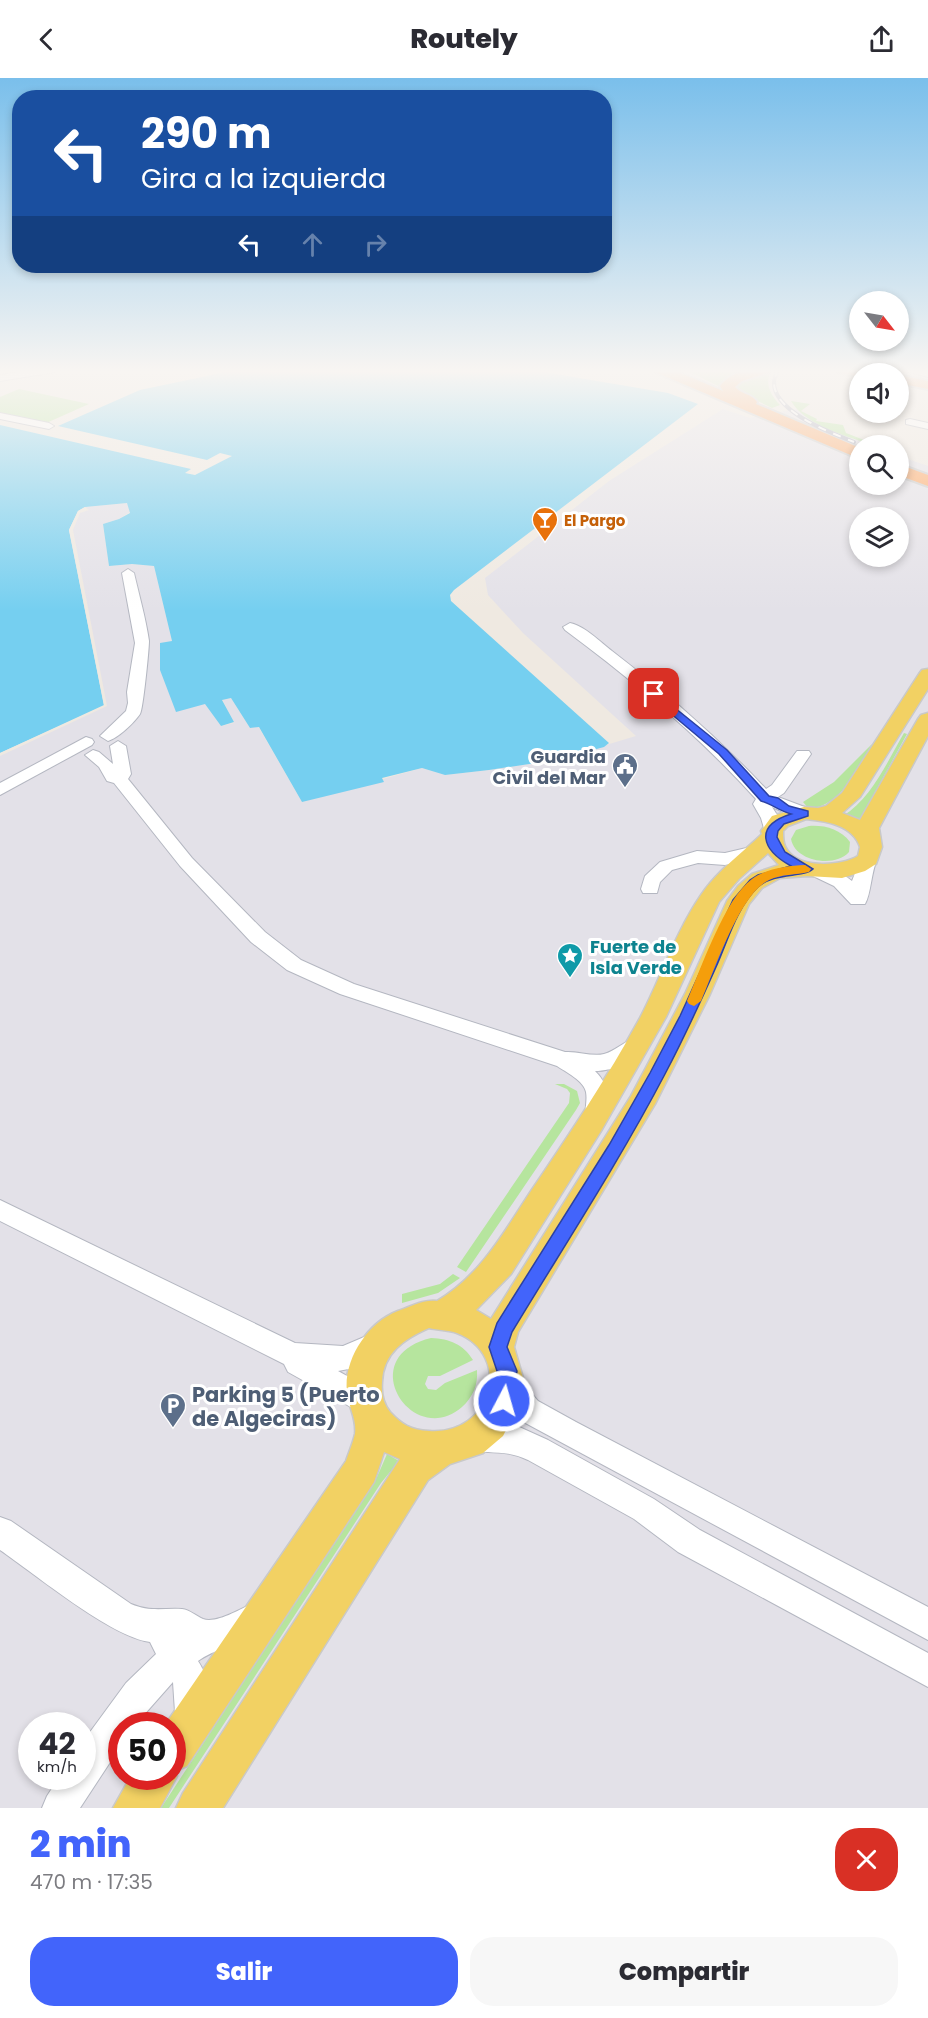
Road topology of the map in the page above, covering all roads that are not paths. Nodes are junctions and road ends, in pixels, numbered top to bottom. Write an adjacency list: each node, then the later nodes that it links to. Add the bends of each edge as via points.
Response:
1 (909, 468): 3 (highway)
2 (909, 473): 4 (highway)
3 (928, 474)
4 (928, 481)
5 (128, 573): 9 (street, via 142,643 136,703)
6 (570, 627): 14 (street, via 723,752)
7 (928, 674): 15 (main road, via 850,797 833,810)
8 (928, 718): 17 (main road, via 872,818)
9 (113, 741): 10 (street, via 96,737); 12 (street, via 123,774)
10 (90, 750): 12 (street, via 113,777); 13 (street, via 50,763)
11 (803, 754): 14 (street, via 778,789)
12 (120, 779): 21 (street, via 186,862 258,937 294,965 347,989)
13 (0, 790)
14 (765, 798): 15 (street, via 784,809); 16 (street, via 762,804 770,818)
15 (812, 814): 16 (main road, via 780,821); 17 (main road, via 852,824)
16 (766, 840): 18 (main road, via 781,855); 19 (street, via 725,859 697,857 666,866 651,880); 20 (main road, via 710,899)
17 (868, 850): 18 (main road, via 848,871); 18 (street, via 857,906 850,888)
18 (811, 870): 26 (main road, via 783,870 763,878 738,903 657,1075 513,1311)
19 (650, 889)
20 (636, 1046): 21 (street, via 609,1061); 22 (main road)
21 (565, 1060): 22 (street, via 590,1079 597,1090)
22 (596, 1116): 24 (main road, via 500,1263 472,1296)
23 (0, 1209): 27 (street)
24 (444, 1314): 25 (main road, via 429,1314 400,1323); 26 (main road, via 473,1323)
25 (376, 1343): 27 (street, via 344,1359); 29 (main road, via 364,1371)
26 (498, 1347): 28 (main road, via 507,1371)
27 (293, 1355): 29 (street, via 298,1363)
28 (507, 1386): 30 (main road, via 497,1416); 33 (street, via 528,1410 574,1437)
29 (369, 1409): 30 (main road, via 381,1428 394,1438 425,1449); 32 (main road, via 372,1435 361,1470)
30 (458, 1444): 37 (street, via 494,1437 517,1440 644,1509 688,1541); 45 (main road, via 429,1456 415,1468)
31 (0, 1532): 34 (street, via 120,1615 142,1625)
32 (269, 1604): 35 (street, via 248,1623); 39 (main road)
33 (928, 1624)
34 (160, 1627): 35 (street, via 184,1625 194,1632); 36 (street)
35 (213, 1634): 36 (street)
36 (176, 1656): 38 (street, via 190,1678); 40 (street, via 141,1689)
37 (928, 1671)
38 (185, 1712)
39 (186, 1731)
40 (96, 1754)
41 (71, 1790): 43 (street)
42 (147, 1790): 44 (main road)
43 (59, 1808)
44 (135, 1808)
45 (198, 1808)

